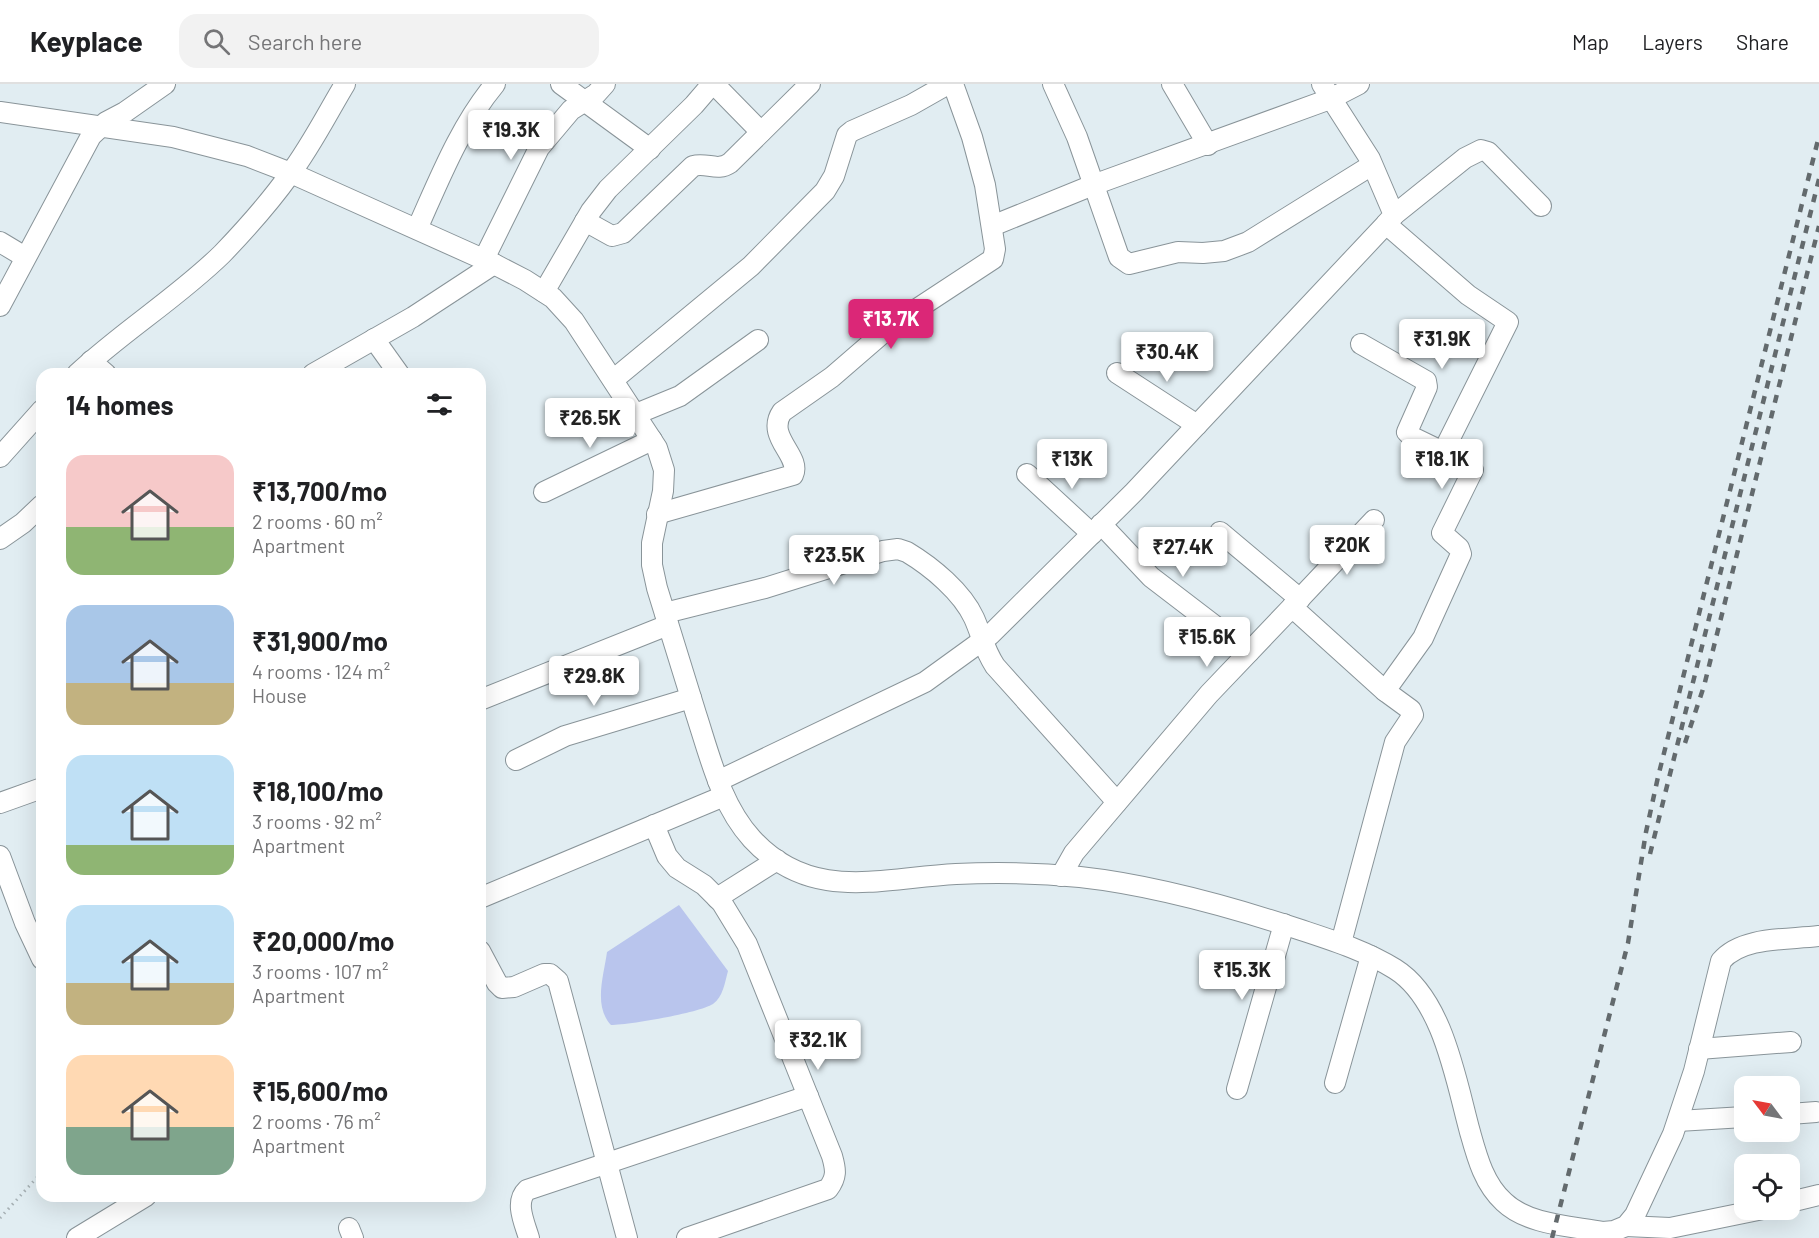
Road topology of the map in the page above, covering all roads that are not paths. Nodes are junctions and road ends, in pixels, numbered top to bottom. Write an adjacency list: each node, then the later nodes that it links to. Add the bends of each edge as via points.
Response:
1 (165, 84): 16 (street)
2 (345, 84): 21 (street)
3 (495, 84): 27 (street, via 455,147)
4 (561, 84): 14 (street)
5 (605, 84): 14 (street)
6 (713, 84): 17 (street); 19 (street)
7 (810, 84): 17 (street)
8 (948, 84): 40 (street, via 847,135 825,192 751,266)
9 (953, 84): 26 (street, via 972,137)
10 (1053, 84): 22 (street)
11 (1172, 84): 18 (street)
12 (1359, 84): 13 (street)
13 (1326, 91): 18 (street); 20 (street)
14 (583, 100): 19 (street); 30 (street, via 539,148)
15 (0, 112): 16 (street)
16 (98, 128): 21 (street, via 205,144); 29 (street, via 86,143)
17 (761, 132): 25 (street, via 725,166 693,166 617,236 607,235)
18 (1208, 145): 22 (street)
19 (650, 149): 25 (street, via 608,189)
20 (1372, 165): 22 (street, via 1248,242 1224,251 1178,252 1129,264 1119,256); 24 (street)
21 (291, 173): 27 (street); 36 (street, via 221,255)
22 (1093, 185): 26 (street)
23 (1541, 206): 24 (street, via 1488,152 1481,150 1465,158)
24 (1390, 219): 43 (street); 45 (street, via 1468,296 1508,322)
25 (585, 221): 31 (street)
26 (992, 226): 50 (street, via 995,255 988,263 891,326 832,377 782,412 777,429 795,468 793,475)
27 (417, 230): 30 (street)
28 (0, 242): 29 (street)
29 (25, 258): 32 (street)
30 (489, 262): 31 (street); 33 (street)
31 (544, 292): 40 (street, via 574,321)
32 (0, 306)
33 (374, 339): 37 (street); 38 (street)
34 (758, 340): 41 (street, via 680,396)
35 (1361, 344): 45 (street, via 1426,381 1427,387 1407,432)
36 (84, 367)
37 (323, 368)
38 (395, 368)
39 (1117, 373): 43 (street)
40 (613, 380): 41 (street)
41 (636, 414): 44 (street)
42 (36, 417): 46 (street)
43 (1197, 425): 52 (street)
44 (652, 440): 48 (street); 50 (street, via 663,470)
45 (1443, 452): 59 (street, via 1473,470 1442,533 1460,548 1461,554 1423,638)
46 (0, 457)
47 (1027, 474): 52 (street)
48 (544, 492)
49 (36, 511): 54 (street)
50 (657, 514): 56 (street, via 652,564)
51 (1374, 520): 55 (street)
52 (1097, 529): 57 (street); 58 (street, via 1151,577)
53 (1220, 532): 55 (street)
54 (0, 539)
55 (1296, 603): 58 (street); 59 (street)
56 (667, 619): 57 (street, via 898,549 915,556 967,604); 60 (street); 61 (street)
57 (981, 642): 63 (street, via 925,682); 65 (street, via 995,666)
58 (1249, 652): 65 (street)
59 (1385, 691): 75 (street, via 1413,715 1395,742)
60 (486, 697)
61 (691, 698): 62 (street, via 565,736); 63 (street)
62 (516, 760)
63 (721, 789): 67 (street); 69 (street, via 752,839)
64 (36, 790): 66 (street)
65 (1117, 802): 70 (street, via 1074,853)
66 (0, 803)
67 (654, 825): 71 (street); 72 (street, via 667,856 677,868)
68 (0, 856): 76 (street)
69 (777, 860): 70 (street, via 802,874 854,884 953,874 1020,872); 72 (street)
70 (1061, 876): 73 (street, via 1167,893)
71 (486, 895)
72 (717, 898): 83 (street, via 747,944)
73 (1284, 924): 75 (street); 82 (street)
74 (1819, 936): 80 (street, via 1747,944 1727,954 1717,972)
75 (1341, 943): 77 (street)
76 (36, 946)
77 (1371, 956): 81 (street); 93 (street, via 1399,971 1426,1001 1443,1037 1479,1164 1504,1203 1524,1215 1603,1232)
78 (486, 962): 88 (street, via 502,988 544,974 558,981)
79 (1791, 1042): 80 (street)
80 (1700, 1049): 87 (street)
81 (1335, 1083)
82 (1238, 1089)
83 (808, 1096): 88 (street); 94 (street, via 832,1156 835,1180 828,1189)
84 (1816, 1112): 85 (street)
85 (1800, 1113)
86 (1734, 1118): 87 (street)
87 (1678, 1121): 93 (street, via 1642,1203)
88 (607, 1164): 96 (street, via 526,1190 520,1204); 97 (street)
89 (1819, 1195): 90 (street)
90 (1800, 1200)
91 (136, 1202): 95 (street)
92 (1734, 1215): 93 (street, via 1670,1227)
93 (1626, 1226)
94 (723, 1232): 98 (street)
95 (77, 1238)
96 (529, 1238)
97 (627, 1238)
98 (687, 1238)

